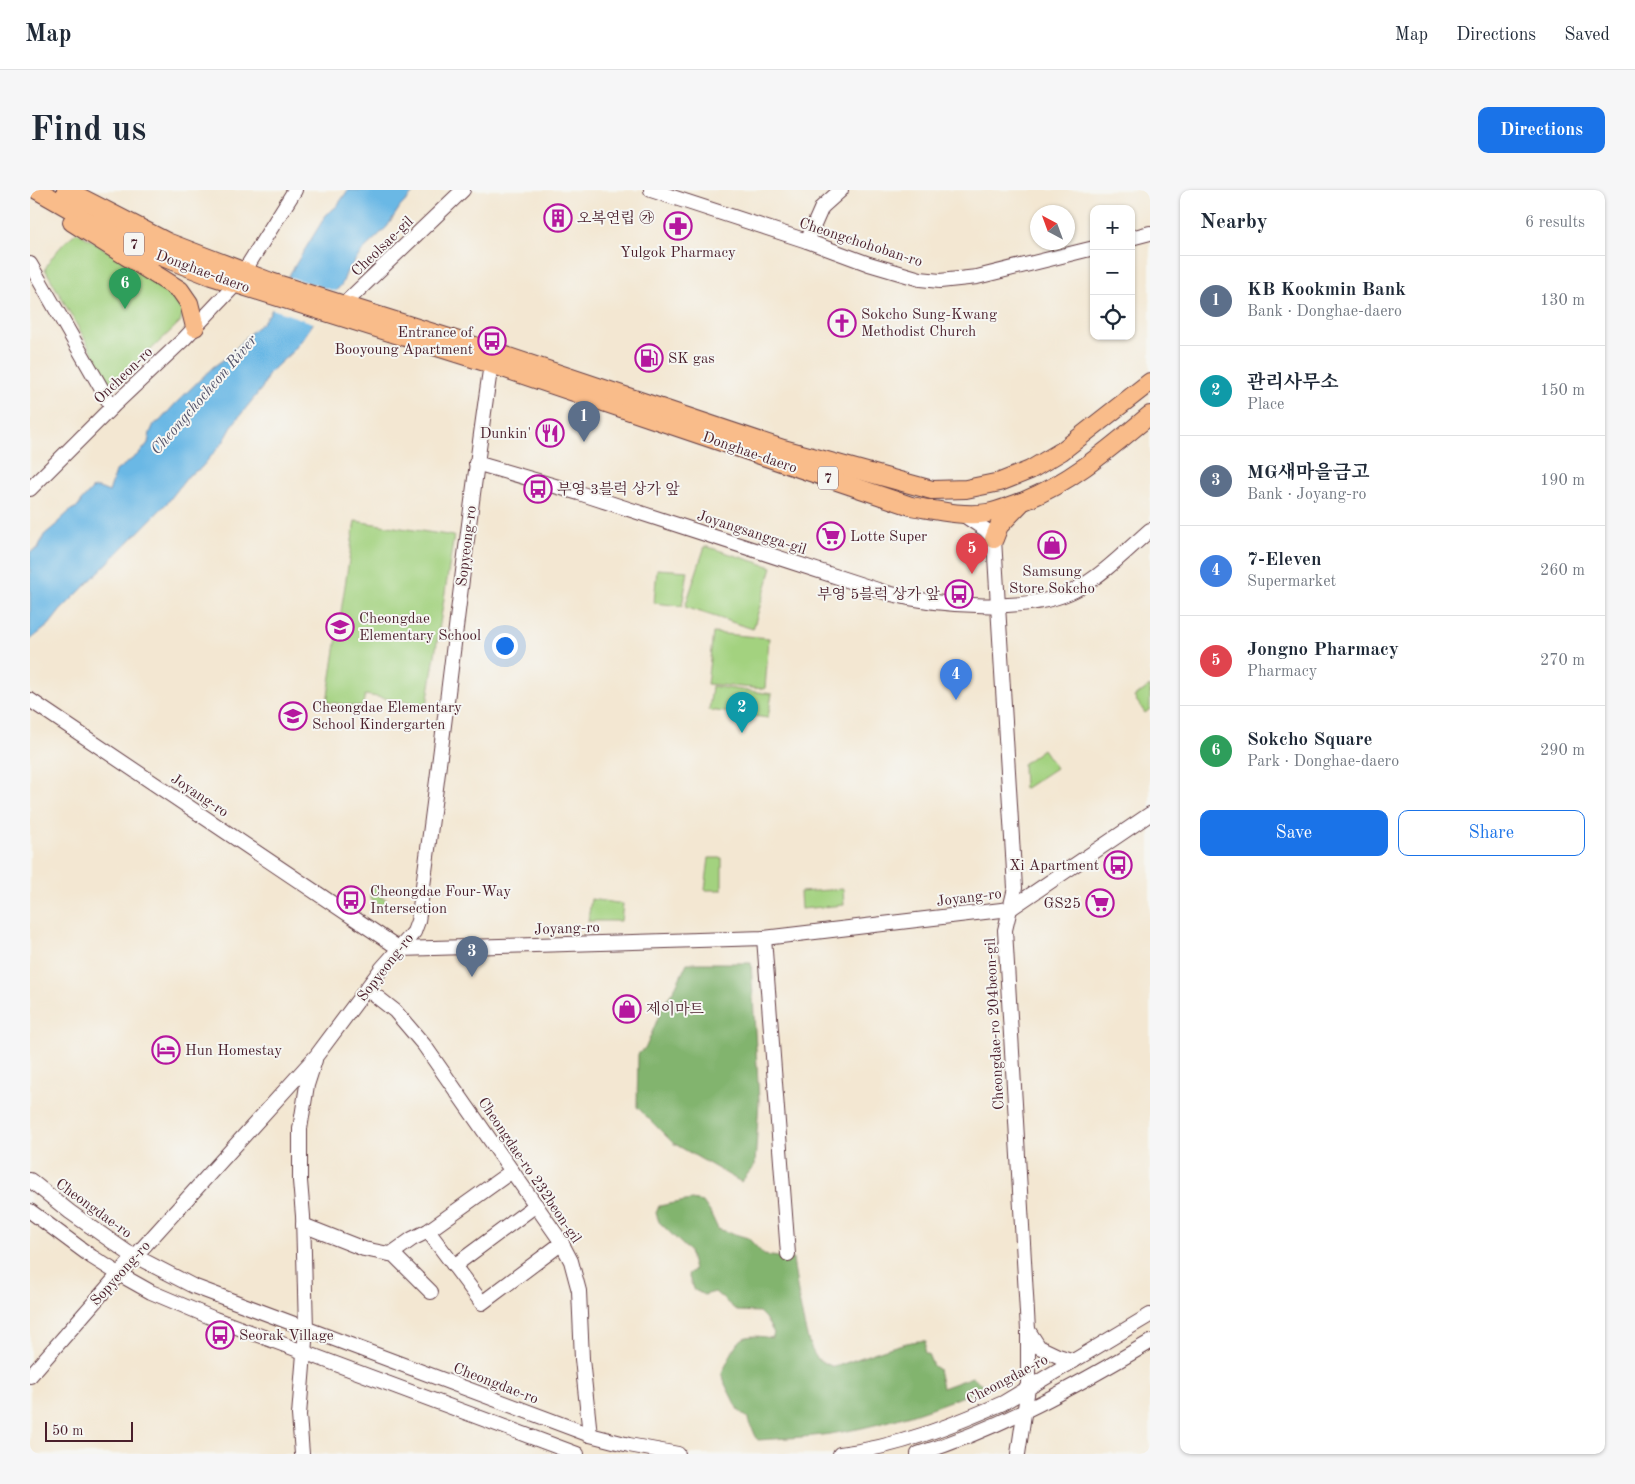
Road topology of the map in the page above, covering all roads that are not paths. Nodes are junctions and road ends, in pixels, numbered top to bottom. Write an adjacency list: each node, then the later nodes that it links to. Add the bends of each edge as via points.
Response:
1 (34, 190): 16 (main road, via 77,226 180,290 189,303)
2 (38, 190): 13 (main road, Donghae-daero / 7, via 150,252)
3 (66, 190): 13 (main road, Donghae-daero / 7)
4 (295, 190): 13 (street, Oncheon-ro)
5 (463, 190): 15 (street, Cheolsae-gil)
6 (651, 190): 10 (street, Cheongchohoban-ro)
7 (841, 190): 10 (street, via 822,207)
8 (1150, 233): 9 (street)
9 (1135, 237)
10 (807, 241): 11 (street, Cheongchohoban-ro, via 882,268 940,281 977,277)
11 (1090, 249)
12 (30, 264): 14 (street)
13 (241, 277): 15 (main road, Donghae-daero / 7); 16 (street, Oncheon-ro)
14 (34, 281): 19 (street)
15 (339, 307): 17 (main road, Donghae-daero / 7)
16 (195, 327): 19 (street, Oncheon-ro)
17 (492, 358): 18 (main road, Donghae-daero / 7, via 783,449 932,490 966,489 1000,482 1030,470 1062,451); 21 (street, Sopyeong-ro); 24 (main road, Donghae-daero / 7, via 911,506)
18 (1150, 382)
19 (112, 407): 22 (street, Oncheon-ro)
20 (1150, 415): 23 (main road, Donghae-daero / 7, via 1070,478)
21 (476, 463): 27 (street, Joyangsangga-gil, via 887,593 934,603); 32 (street, Sopyeong-ro, via 418,915 414,932)
22 (33, 480)
23 (1025, 500): 24 (main road, Donghae-daero / 7, via 987,513); 26 (main road, via 999,526)
24 (962, 514): 26 (street)
25 (1150, 530): 27 (street, Joyangsangga-gil, via 1102,572 1074,590 1046,600)
26 (994, 539): 27 (street, Cheongdae-ro 204beon-gil)
27 (998, 605): 30 (street, Cheongdae-ro 204beon-gil, via 1015,891)
28 (30, 700): 32 (street, Joyang-ro)
29 (1150, 814): 30 (street, Joyang-ro)
30 (1010, 909): 31 (street, Joyang-ro); 50 (street, Cheongdae-ro 204beon-gil, via 1005,930)
31 (764, 938): 32 (street, Joyang-ro); 43 (street)
32 (400, 949): 33 (street, Sopyeong-ro)
33 (367, 989): 34 (street, Sopyeong-ro); 35 (street, Cheongdae-ro 232beon-gil, via 395,1011 424,1045)
34 (317, 1055): 39 (street, via 307,1085 300,1130); 44 (street, Sopyeong-ro)
35 (512, 1171): 37 (street, Cheongdae-ro 232beon-gil); 40 (street)
36 (30, 1180): 44 (street, Cheongdae-ro)
37 (536, 1205): 41 (street, Cheongdae-ro 232beon-gil); 45 (street)
38 (30, 1211): 46 (street)
39 (303, 1225): 42 (street, via 364,1249); 49 (street)
40 (428, 1231): 42 (street); 45 (street)
41 (562, 1243): 45 (street, via 482,1303); 57 (street, Cheongdae-ro 232beon-gil, via 580,1291 582,1359)
42 (391, 1254): 47 (street)
43 (788, 1254)
44 (135, 1256): 46 (street, Sopyeong-ro); 49 (street, Cheongdae-ro, via 207,1292)
45 (454, 1266)
46 (119, 1274): 52 (street, via 184,1306); 54 (street, Sopyeong-ro)
47 (431, 1292)
48 (1150, 1315): 53 (street, Cheongdae-ro)
49 (306, 1328): 52 (street); 57 (street, Cheongdae-ro)
50 (1028, 1330): 53 (street, via 1040,1347); 55 (street, Cheongdae-ro 204beon-gil)
51 (1150, 1342): 56 (street)
52 (304, 1351): 58 (street, via 299,1415); 59 (street)
53 (1074, 1361): 55 (street, Cheongdae-ro)
54 (30, 1376)
55 (1028, 1388): 56 (street, Cheongdae-ro 204beon-gil); 61 (street, Cheongdae-ro, via 1003,1403 943,1428 881,1447)
56 (1024, 1412): 62 (street, via 969,1437); 63 (street)
57 (590, 1434): 60 (street, Cheongdae-ro)
58 (302, 1454)
59 (577, 1454)
60 (678, 1454)
61 (840, 1454)
62 (918, 1454)
63 (1018, 1454)

